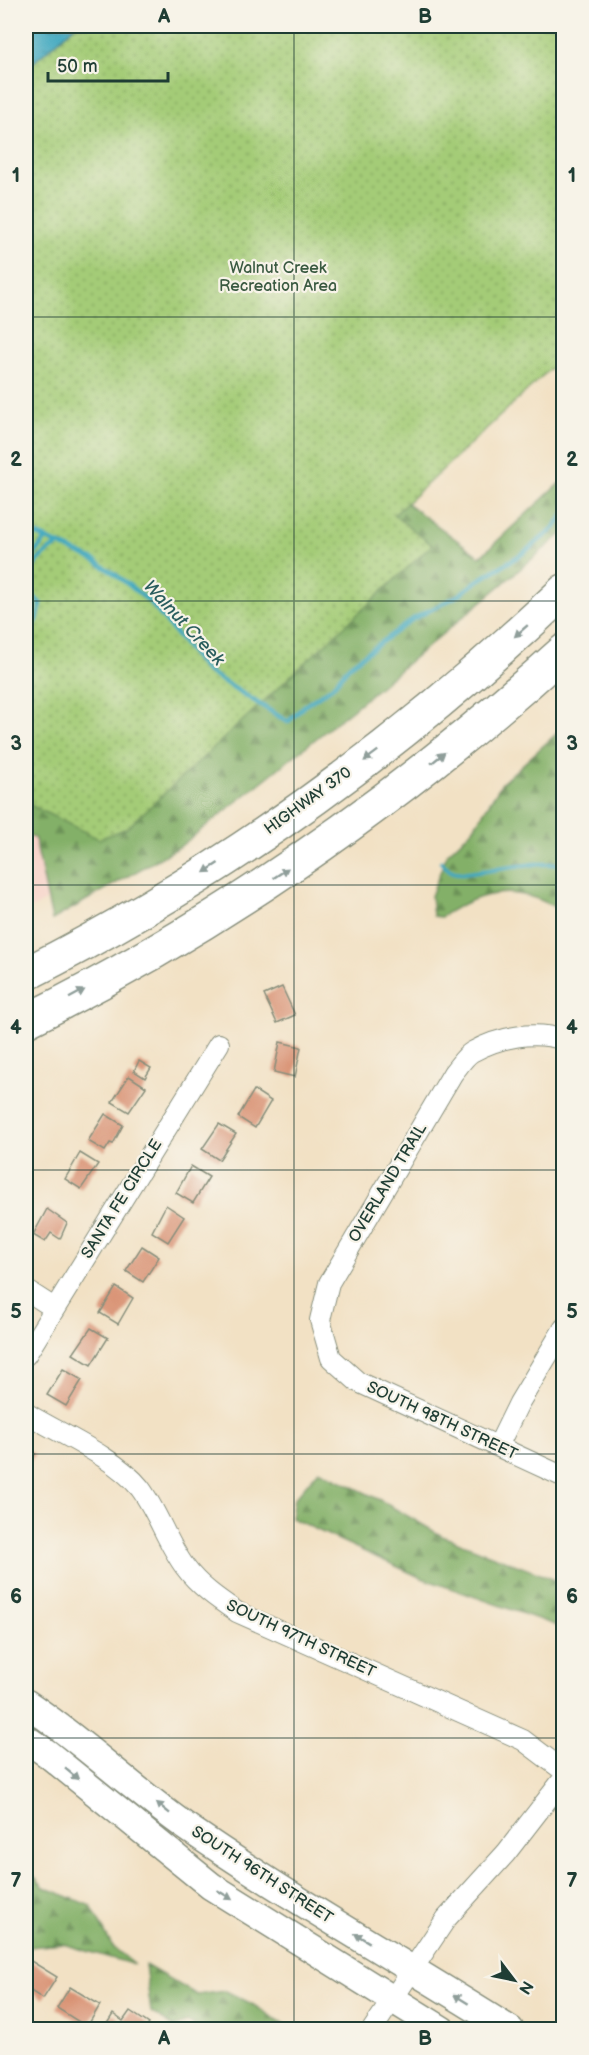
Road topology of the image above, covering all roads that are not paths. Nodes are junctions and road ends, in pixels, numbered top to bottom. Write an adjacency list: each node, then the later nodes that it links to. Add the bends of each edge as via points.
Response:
1 (564, 591): 3 (highway, HIGHWAY 370, one-way to 3, via 472,674 301,809 171,894)
2 (564, 651): 4 (highway, one-way to 2, via 189,933 320,847 439,758)
3 (26, 974)
4 (26, 1021)
5 (564, 1040): 9 (street, OVERLAND TRAIL, via 527,1035 498,1041 470,1053 453,1073 329,1283)
6 (219, 1044): 8 (street, SANTA FE CIRCLE)
7 (26, 1290): 8 (street)
8 (54, 1308): 11 (street, SANTA FE CIRCLE)
9 (320, 1320): 13 (street, SOUTH 98TH STREET, via 330,1358 358,1382)
10 (564, 1328): 13 (street)
11 (26, 1355)
12 (26, 1413): 17 (street, SOUTH 97TH STREET, via 128,1477 140,1489 184,1566 221,1601 523,1740)
13 (498, 1446): 14 (street, SOUTH 98TH STREET)
14 (564, 1477)
15 (26, 1703): 19 (main road, SOUTH 96TH STREET, one-way to 15, via 185,1826)
16 (26, 1739): 20 (main road, SOUTH 96TH STREET, one-way to 20, via 211,1886)
17 (564, 1771)
18 (564, 1778): 19 (street, via 513,1845 446,1919)
19 (412, 1968): 20 (street); 23 (main road, SOUTH 96TH STREET, one-way to 19)
20 (392, 1998): 21 (street); 22 (main road, SOUTH 96TH STREET)
21 (372, 2030)
22 (442, 2030)
23 (510, 2030)

